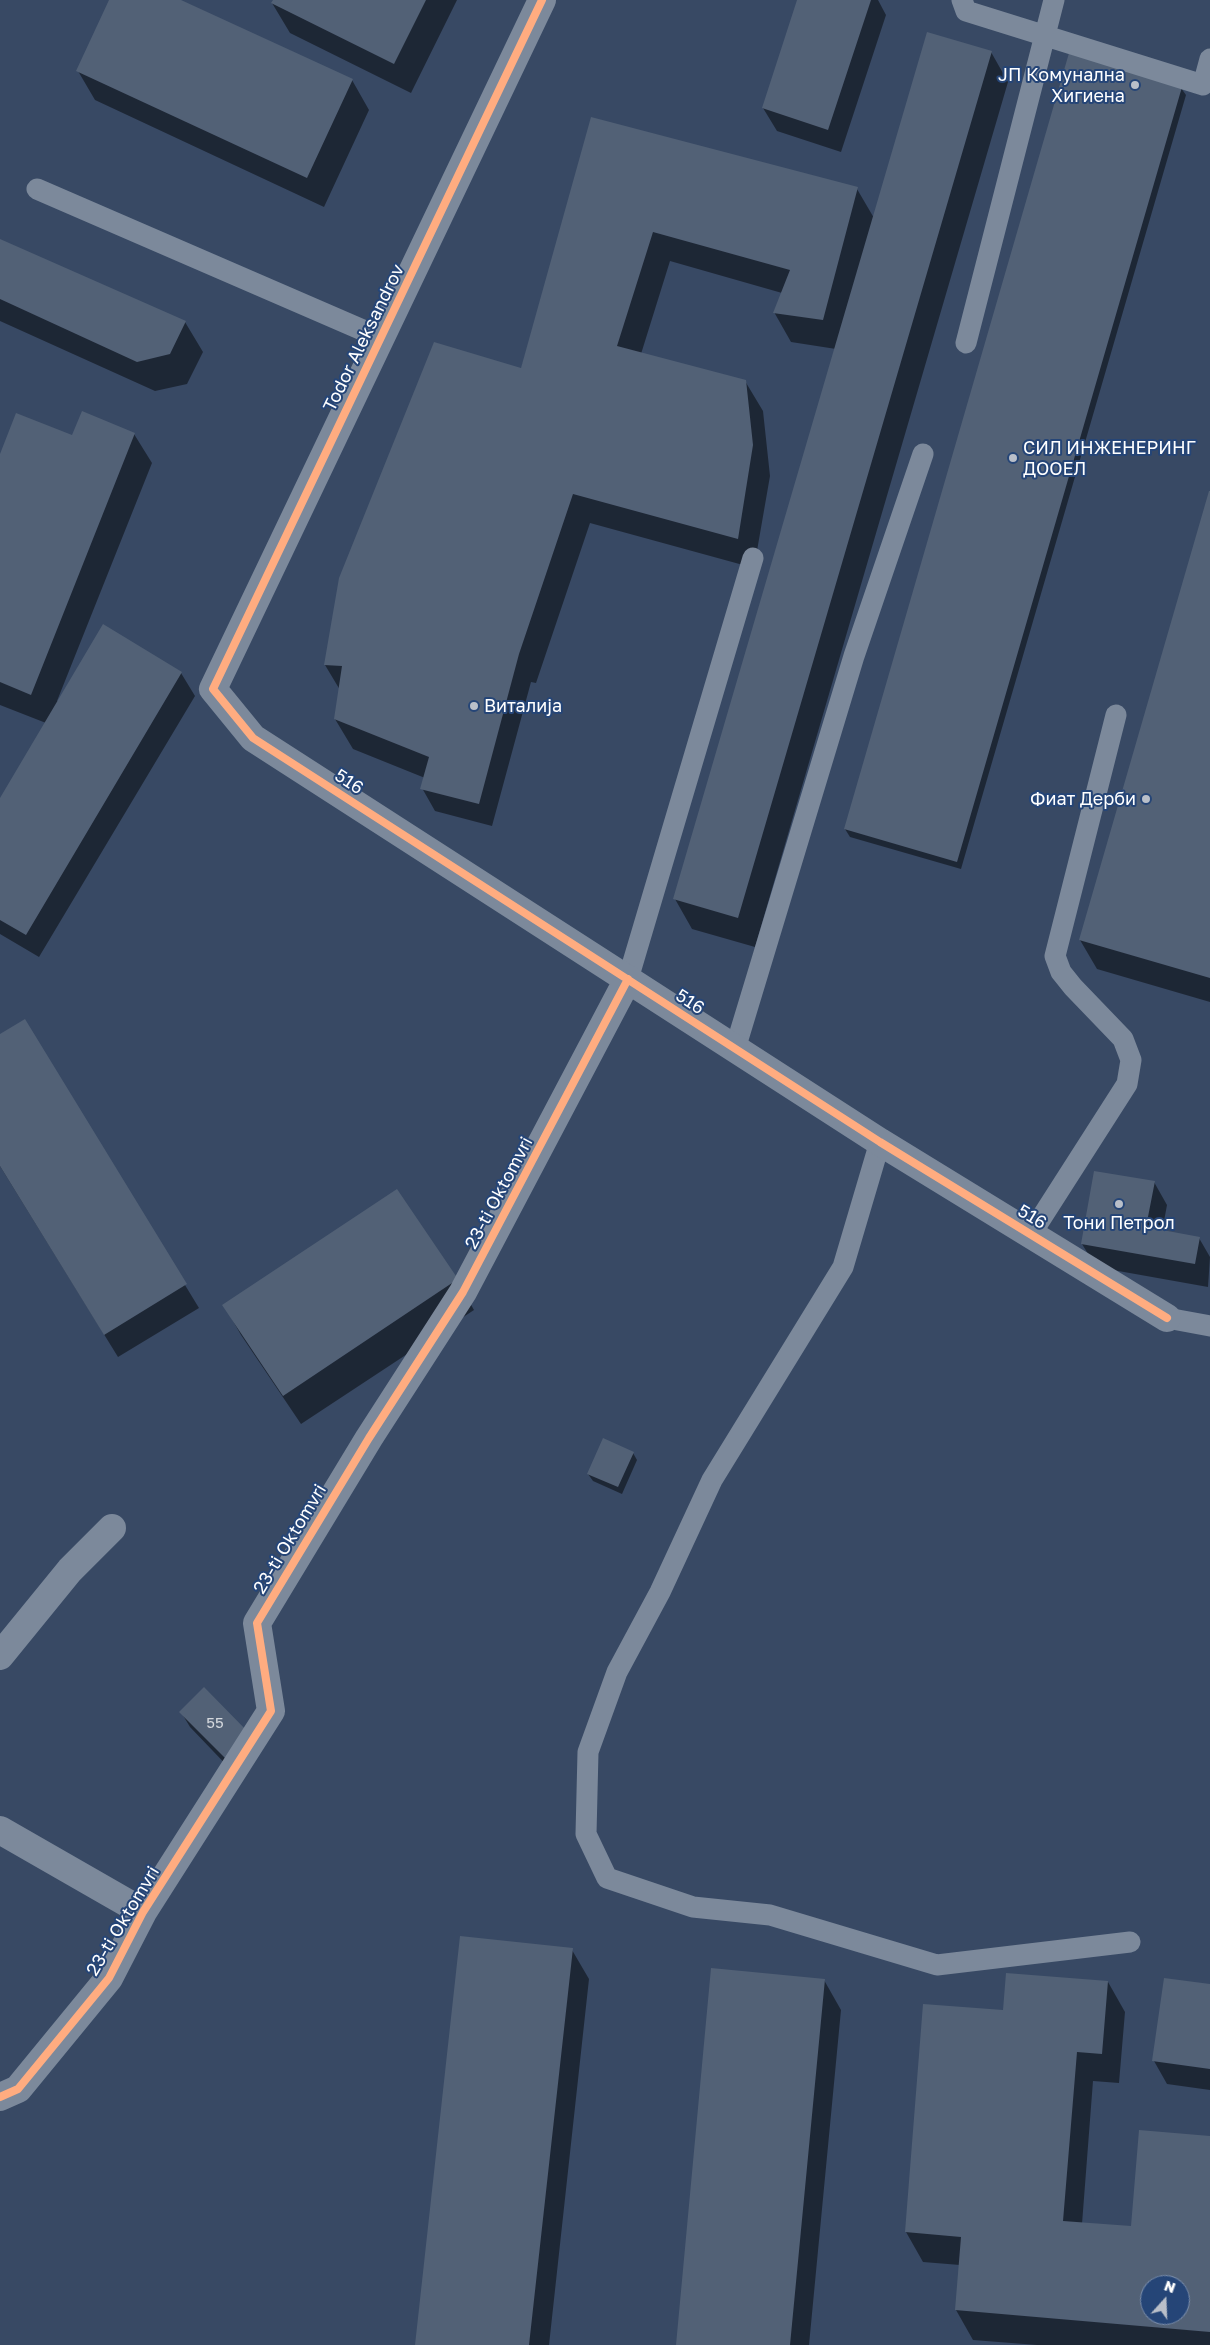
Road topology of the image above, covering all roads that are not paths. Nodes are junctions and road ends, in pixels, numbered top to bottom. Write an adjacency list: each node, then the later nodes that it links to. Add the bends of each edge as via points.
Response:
1 (542, 0): 7 (street, Todor Aleksandrov)
2 (962, 0): 4 (lane, via 966,11)
3 (1054, 0): 4 (lane)
4 (1044, 34): 5 (lane, via 1203,85); 8 (lane)
5 (1210, 59)
6 (37, 189): 7 (lane)
7 (381, 338): 11 (street, Todor Aleksandrov)
8 (966, 342)
9 (923, 454): 14 (lane, via 854,656)
10 (753, 558): 13 (lane)
11 (213, 689): 13 (street, 516, via 253,738)
12 (1116, 715): 16 (lane, via 1055,956 1066,980 1123,1039 1131,1060 1127,1084)
13 (628, 979): 14 (street, 516); 22 (street, 23-ti Oktomvri, via 463,1292 369,1438 257,1623 271,1711)
14 (735, 1049): 15 (street, 516)
15 (880, 1142): 16 (street, 516); 23 (lane, via 843,1267 712,1480 660,1592 617,1672 588,1752 586,1834 607,1878 693,1907 770,1915 937,1965)
16 (1031, 1234): 17 (street, 516)
17 (1167, 1318): 18 (lane)
18 (1210, 1326)
19 (112, 1528): 20 (street, via 70,1570)
20 (0, 1656)
21 (0, 1830): 22 (street, 23-ti Oktomvri)
22 (143, 1912): 24 (street, 23-ti Oktomvri, via 109,1978 18,2089)
23 (1130, 1942)
24 (0, 2097)

